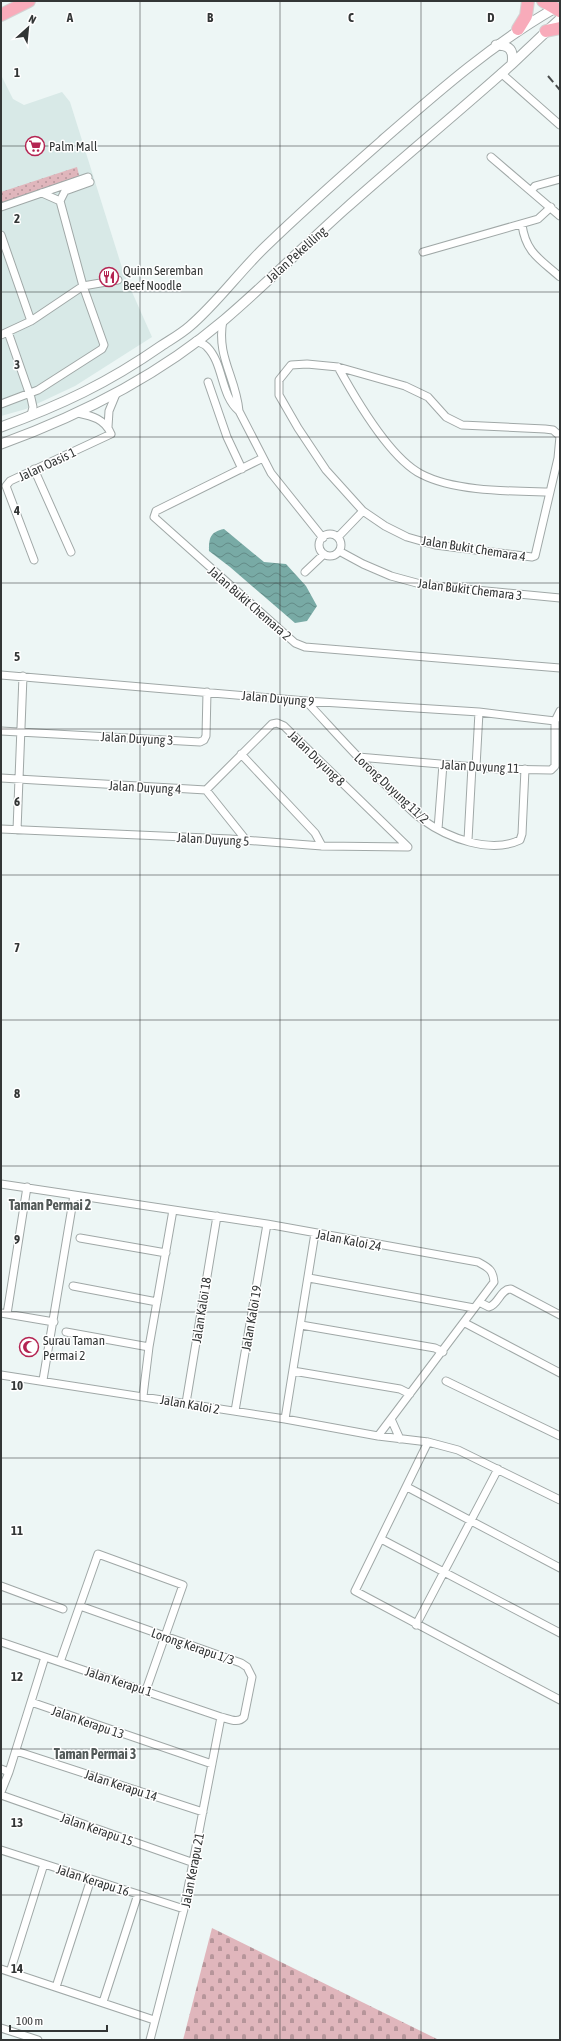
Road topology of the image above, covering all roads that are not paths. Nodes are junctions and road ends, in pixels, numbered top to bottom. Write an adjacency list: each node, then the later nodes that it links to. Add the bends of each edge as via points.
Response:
1 (29, 1): 5 (highway)
2 (528, 1): 7 (highway, via 526,16)
3 (543, 1): 4 (highway)
4 (558, 13): 7 (street, Jalan Pekeliling); 8 (street, Jalan Pekeliling)
5 (1, 15)
6 (560, 28): 8 (highway)
7 (518, 29): 9 (street, Jalan Pekeliling)
8 (546, 31): 10 (street, Jalan Pekeliling)
9 (496, 45): 10 (street, via 506,45 511,49 514,55); 36 (street, Jalan Pekeliling, via 326,190 264,248 190,326 135,364 83,394)
10 (512, 64): 11 (street, Jalan Pekeliling)
11 (501, 73): 12 (street); 27 (street, Jalan Pekeliling)
12 (560, 125)
13 (491, 157): 15 (street)
14 (560, 179): 15 (street, via 535,186)
15 (532, 190): 19 (street)
16 (42, 193): 17 (street); 17 (street, via 89,180 65,191); 18 (street)
17 (60, 201): 26 (street)
18 (1, 207)
19 (550, 207): 20 (street); 21 (street, via 538,219)
20 (560, 216)
21 (522, 225): 23 (street); 24 (street, via 528,248)
22 (1, 235): 28 (street)
23 (424, 252)
24 (560, 277)
25 (118, 280): 26 (street)
26 (83, 286): 28 (street); 34 (street, via 104,345)
27 (223, 320): 30 (street, Jalan Pekeliling); 37 (street, via 220,334 222,351)
28 (30, 321): 29 (street)
29 (4, 333): 34 (street)
30 (196, 342): 33 (street, Jalan Pekeliling); 37 (street, via 206,345 212,354 230,404)
31 (338, 367): 42 (street, via 405,386 428,397 446,417 462,425 545,429 553,430); 47 (street, via 356,400 380,432 406,464 422,475 469,488); 48 (street, Jalan Bukit Chemara 4, via 307,364 291,366 280,380 279,395 326,470)
32 (208, 382): 46 (street, via 227,437)
33 (116, 394): 38 (street, Jalan Pekeliling); 41 (street, Jalan Oasis 1, via 109,411)
34 (30, 396): 35 (street); 36 (street); 39 (street, via 33,407)
35 (1, 404)
36 (47, 410): 39 (street, Jalan Pekeliling)
37 (239, 411): 44 (street)
38 (78, 413): 41 (street, via 96,418); 43 (street, Jalan Pekeliling)
39 (31, 415): 40 (street, Jalan Pekeliling)
40 (1, 427)
41 (108, 427): 45 (street, Jalan Oasis 1, via 111,434)
42 (560, 436): 47 (street)
43 (1, 444)
44 (263, 458): 46 (street, Jalan Bukit Chemara 2); 50 (street, via 271,473)
45 (34, 469): 52 (street); 54 (street, Jalan Oasis 1, via 10,481 6,486)
46 (242, 469): 57 (street, Jalan Bukit Chemara 2, via 156,511 154,517 300,646)
47 (550, 492): 48 (street, Jalan Bukit Chemara 4, via 537,551 532,557 435,545 407,538)
48 (363, 511): 49 (street)
49 (338, 537): 50 (street, via 328,534); 51 (street, via 341,545)
50 (323, 538): 53 (street, via 320,544)
51 (339, 551): 53 (street, via 331,556); 56 (street, Jalan Bukit Chemara 3, via 391,576 424,585)
52 (71, 552)
53 (324, 554): 55 (street)
54 (34, 560)
55 (305, 572)
56 (560, 598)
57 (560, 668)
58 (1, 675): 59 (street, Jalan Duyung 9)
59 (23, 676): 60 (street, Jalan Duyung 9); 66 (street)
60 (207, 692): 61 (street, Jalan Duyung 9); 66 (street, Jalan Duyung 3, via 206,736 200,742)
61 (306, 701): 62 (street, Jalan Duyung 9); 68 (street, Lorong Duyung 11/2)
62 (479, 712): 64 (street, Jalan Duyung 9); 70 (street)
63 (560, 712): 64 (street)
64 (555, 721): 71 (street, Jalan Duyung 11, via 553,768)
65 (1, 731): 66 (street, Jalan Duyung 3)
66 (21, 732): 73 (street)
67 (241, 754): 74 (street, Jalan Duyung 8); 80 (street, via 315,833); 81 (street, Jalan Duyung 8, via 272,724 281,724)
68 (358, 757): 69 (street, Jalan Duyung 11); 76 (street, Lorong Duyung 11/2, via 422,820)
69 (443, 764): 70 (street, Jalan Duyung 11); 76 (street)
70 (474, 767): 71 (street, Jalan Duyung 11); 79 (street)
71 (525, 769): 79 (street, Lorong Duyung 11/2, via 520,840 514,843 482,845)
72 (1, 778): 73 (street, Jalan Duyung 4)
73 (19, 780): 74 (street, Jalan Duyung 4); 77 (street)
74 (206, 790): 78 (street)
75 (1, 829): 77 (street, Jalan Duyung 5)
76 (438, 829): 79 (street, Lorong Duyung 11/2)
77 (17, 830): 78 (street, Jalan Duyung 5)
78 (246, 840): 80 (street, Jalan Duyung 5)
79 (468, 840)
80 (322, 846): 81 (street, Jalan Duyung 5)
81 (408, 848)
82 (1, 1184): 83 (street, Jalan Kaloi 24)
83 (27, 1187): 84 (street, Jalan Kaloi 24); 96 (street)
84 (74, 1195): 85 (street, Jalan Kaloi 24); 98 (street)
85 (173, 1210): 86 (street, Jalan Kaloi 24); 90 (street)
86 (217, 1216): 87 (street, Jalan Kaloi 24); 111 (street, Jalan Kaloi 18)
87 (267, 1224): 88 (street, Jalan Kaloi 24); 112 (street, Jalan Kaloi 19)
88 (315, 1233): 91 (street); 94 (street, Jalan Kaloi 24, via 478,1262 489,1268 494,1282)
89 (80, 1238): 90 (street)
90 (166, 1253): 93 (street)
91 (309, 1278): 95 (street); 100 (street)
92 (73, 1286): 93 (street)
93 (157, 1302): 102 (street)
94 (480, 1302): 95 (street, Jalan Kaloi 24); 97 (street, via 489,1307 504,1291 511,1289)
95 (474, 1308): 99 (street, Jalan Kaloi 24)
96 (4, 1314): 98 (street)
97 (560, 1315)
98 (54, 1322): 107 (street)
99 (465, 1323): 103 (street, Jalan Kaloi 24); 105 (street)
100 (301, 1325): 103 (street, via 435,1348); 104 (street)
101 (66, 1332): 102 (street)
102 (149, 1347): 110 (street)
103 (443, 1352): 109 (street, Jalan Kaloi 24)
104 (292, 1371): 109 (street, via 400,1389); 113 (street)
105 (560, 1373)
106 (2, 1377): 107 (street, Jalan Kaloi 2)
107 (43, 1380): 110 (street, Jalan Kaloi 2)
108 (446, 1381): 116 (street)
109 (410, 1394): 114 (street, Jalan Kaloi 24)
110 (143, 1396): 111 (street, Jalan Kaloi 2)
111 (186, 1404): 112 (street, Jalan Kaloi 2)
112 (235, 1411): 113 (street, Jalan Kaloi 2)
113 (285, 1419): 115 (street, Jalan Kaloi 2)
114 (391, 1419): 115 (street, Jalan Kaloi 24); 117 (street)
115 (378, 1436): 117 (street, Jalan Kaloi 2)
116 (560, 1436)
117 (400, 1439): 118 (street, Jalan Kaloi 2)
118 (428, 1442): 119 (street, Jalan Kaloi 2, via 458,1450); 120 (street)
119 (498, 1469): 121 (street, Jalan Kaloi 2); 122 (street)
120 (407, 1487): 122 (street); 123 (street)
121 (559, 1497)
122 (472, 1520): 124 (street); 125 (street)
123 (380, 1539): 125 (street); 129 (street, via 355,1591)
124 (560, 1568)
125 (444, 1572): 129 (street); 130 (street)
126 (1, 1586): 128 (street)
127 (80, 1606): 131 (street, Lorong Kerapu 1/3); 131 (street, via 98,1554 184,1585); 134 (street)
128 (63, 1609)
129 (416, 1624): 136 (street)
130 (560, 1633)
131 (165, 1636): 135 (street); 139 (street, Lorong Kerapu 1/3, via 241,1662 247,1667 252,1677 244,1717)
132 (1, 1642): 133 (street, Jalan Kerapu 1)
133 (45, 1657): 134 (street, Jalan Kerapu 1); 137 (street)
134 (60, 1662): 135 (street, Jalan Kerapu 1)
135 (146, 1690): 138 (street, Jalan Kerapu 1)
136 (560, 1700)
137 (31, 1702): 140 (street); 141 (street, Jalan Kerapu 13)
138 (221, 1717): 139 (street, Jalan Kerapu 1); 141 (street, Jalan Kerapu 21)
139 (236, 1721)
140 (16, 1751): 143 (street); 145 (street, Jalan Kerapu 14)
141 (212, 1764): 145 (street, Jalan Kerapu 21)
142 (1, 1769): 143 (street)
143 (10, 1772): 144 (street)
144 (1, 1794): 147 (street, Jalan Kerapu 15)
145 (203, 1812): 147 (street, Jalan Kerapu 21)
146 (1, 1850): 148 (street, Jalan Kerapu 16)
147 (194, 1863): 151 (street, Jalan Kerapu 21)
148 (44, 1864): 149 (street, Jalan Kerapu 16); 153 (street)
149 (91, 1879): 150 (street, Jalan Kerapu 16); 154 (street)
150 (138, 1894): 151 (street, Jalan Kerapu 16); 155 (street)
151 (184, 1909): 156 (street, Jalan Kerapu 21)
152 (1, 1969): 153 (street)
153 (10, 1972): 154 (street)
154 (56, 1987): 155 (street)
155 (103, 2002): 156 (street)
156 (154, 2020): 159 (street, Jalan Kerapu 21)
157 (1, 2028): 158 (street)
158 (38, 2040)
159 (150, 2040)

